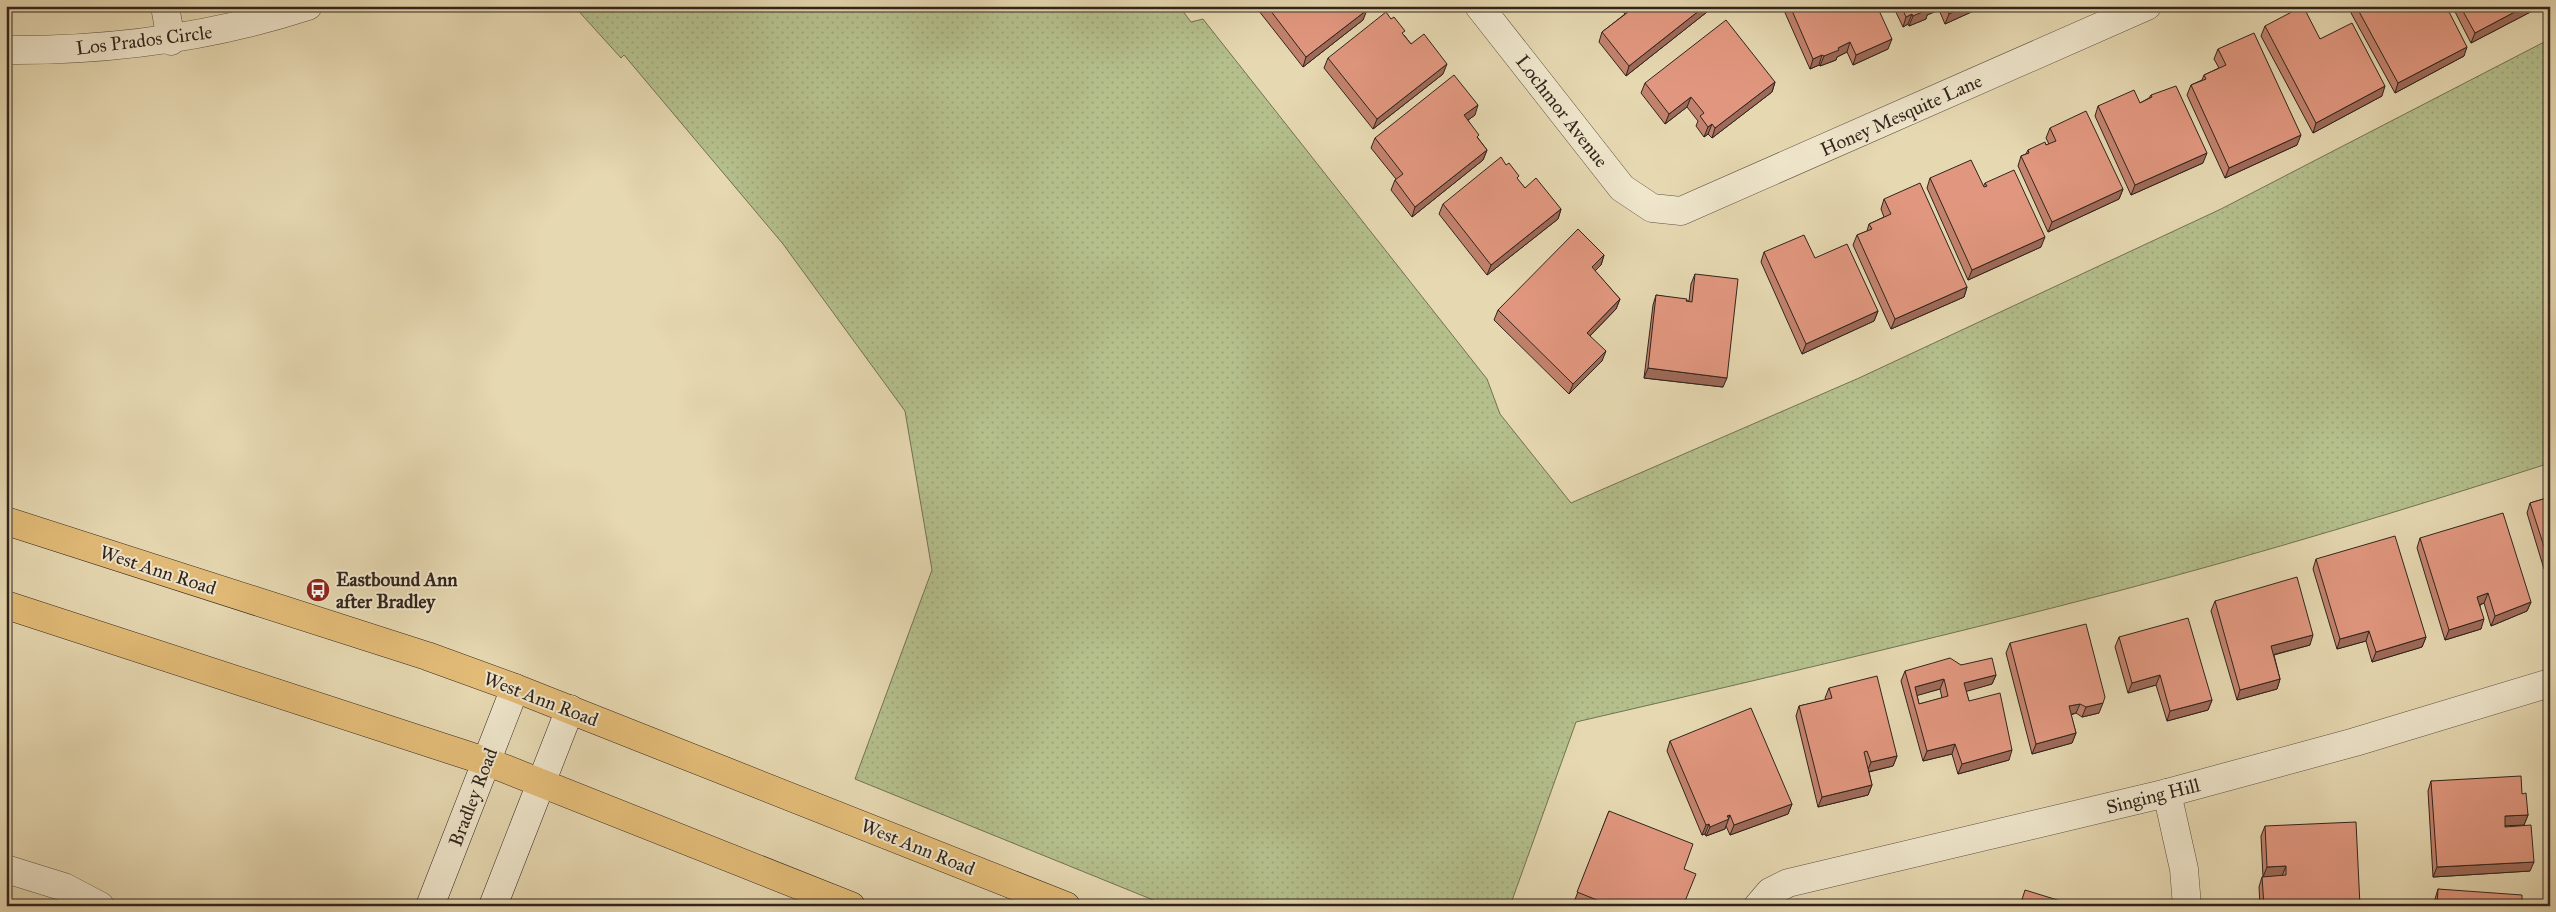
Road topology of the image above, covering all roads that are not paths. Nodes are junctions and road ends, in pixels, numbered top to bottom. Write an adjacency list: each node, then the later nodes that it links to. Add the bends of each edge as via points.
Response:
1 (164, 6): 5 (street)
2 (308, 6): 5 (street, Los Prados Circle, via 268,19)
3 (1479, 6): 7 (street, Lochmor Avenue, via 1622,188)
4 (2147, 6): 7 (street, Honey Mesquite Lane, via 1681,211)
5 (171, 41): 6 (street, Los Prados Circle, via 88,50)
6 (6, 50)
7 (1652, 208)
8 (6, 521): 11 (main road, West Ann Road, via 427,656)
9 (6, 605): 13 (main road)
10 (2550, 683): 15 (street, Singing Hill, via 2355,742)
11 (515, 688): 12 (main road, West Ann Road); 13 (street, Bradley Road)
12 (570, 709): 14 (street); 21 (main road, West Ann Road)
13 (488, 762): 14 (main road); 18 (street, Bradley Road)
14 (542, 783): 19 (street); 20 (main road)
15 (2168, 793): 22 (street, Singing Hill, via 1788,883 1770,892); 23 (street, via 2184,869)
16 (6, 868): 17 (street, via 64,887)
17 (100, 906)
18 (430, 906)
19 (493, 906)
20 (851, 906)
21 (1066, 906)
22 (1758, 906)
23 (2187, 906)

